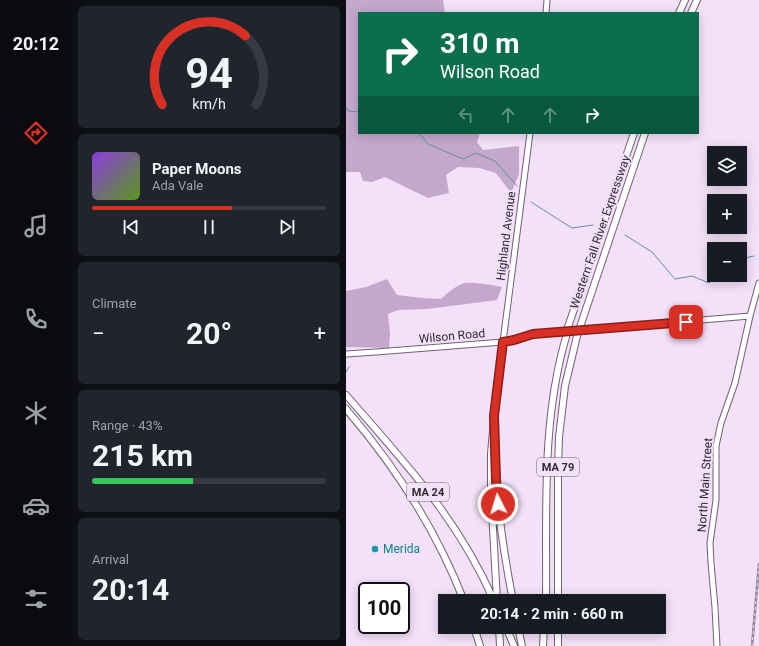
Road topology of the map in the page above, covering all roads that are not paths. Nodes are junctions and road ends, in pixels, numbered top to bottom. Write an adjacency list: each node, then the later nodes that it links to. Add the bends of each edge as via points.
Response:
1 (548, 0): 4 (main road)
2 (685, 0): 5 (highway)
3 (697, 0): 6 (highway)
4 (546, 12)
5 (679, 12)
6 (691, 12)
7 (530, 134): 12 (main road, Highland Avenue)
8 (634, 134): 21 (highway, Western Fall River Expressway / MA 79, bridge, via 568,327 554,387 548,432)
9 (645, 134): 22 (highway, Western Fall River Expressway / MA 79, bridge, via 577,336 564,392 558,462)
10 (759, 283): 11 (main road, North Main Street)
11 (750, 316): 12 (main road, Wilson Road, via 533,334); 35 (main road, North Main Street, via 735,383 716,446 716,500 710,543)
12 (503, 342): 13 (main road, Wilson Road); 16 (highway)
13 (346, 354)
14 (346, 395): 18 (highway, MA 24, via 440,508)
15 (346, 409): 17 (highway, MA 24, via 381,452 410,494 442,550)
16 (494, 416): 19 (highway, via 491,479); 20 (highway, via 498,504)
17 (461, 594)
18 (492, 594)
19 (497, 594)
20 (512, 594)
21 (546, 594)
22 (558, 594)
23 (476, 634): 29 (highway)
24 (499, 634): 30 (highway)
25 (509, 634): 31 (highway)
26 (519, 634): 32 (highway)
27 (544, 634): 33 (highway)
28 (558, 634): 34 (highway)
29 (480, 646)
30 (500, 646)
31 (514, 646)
32 (522, 646)
33 (543, 646)
34 (558, 646)
35 (717, 646)

